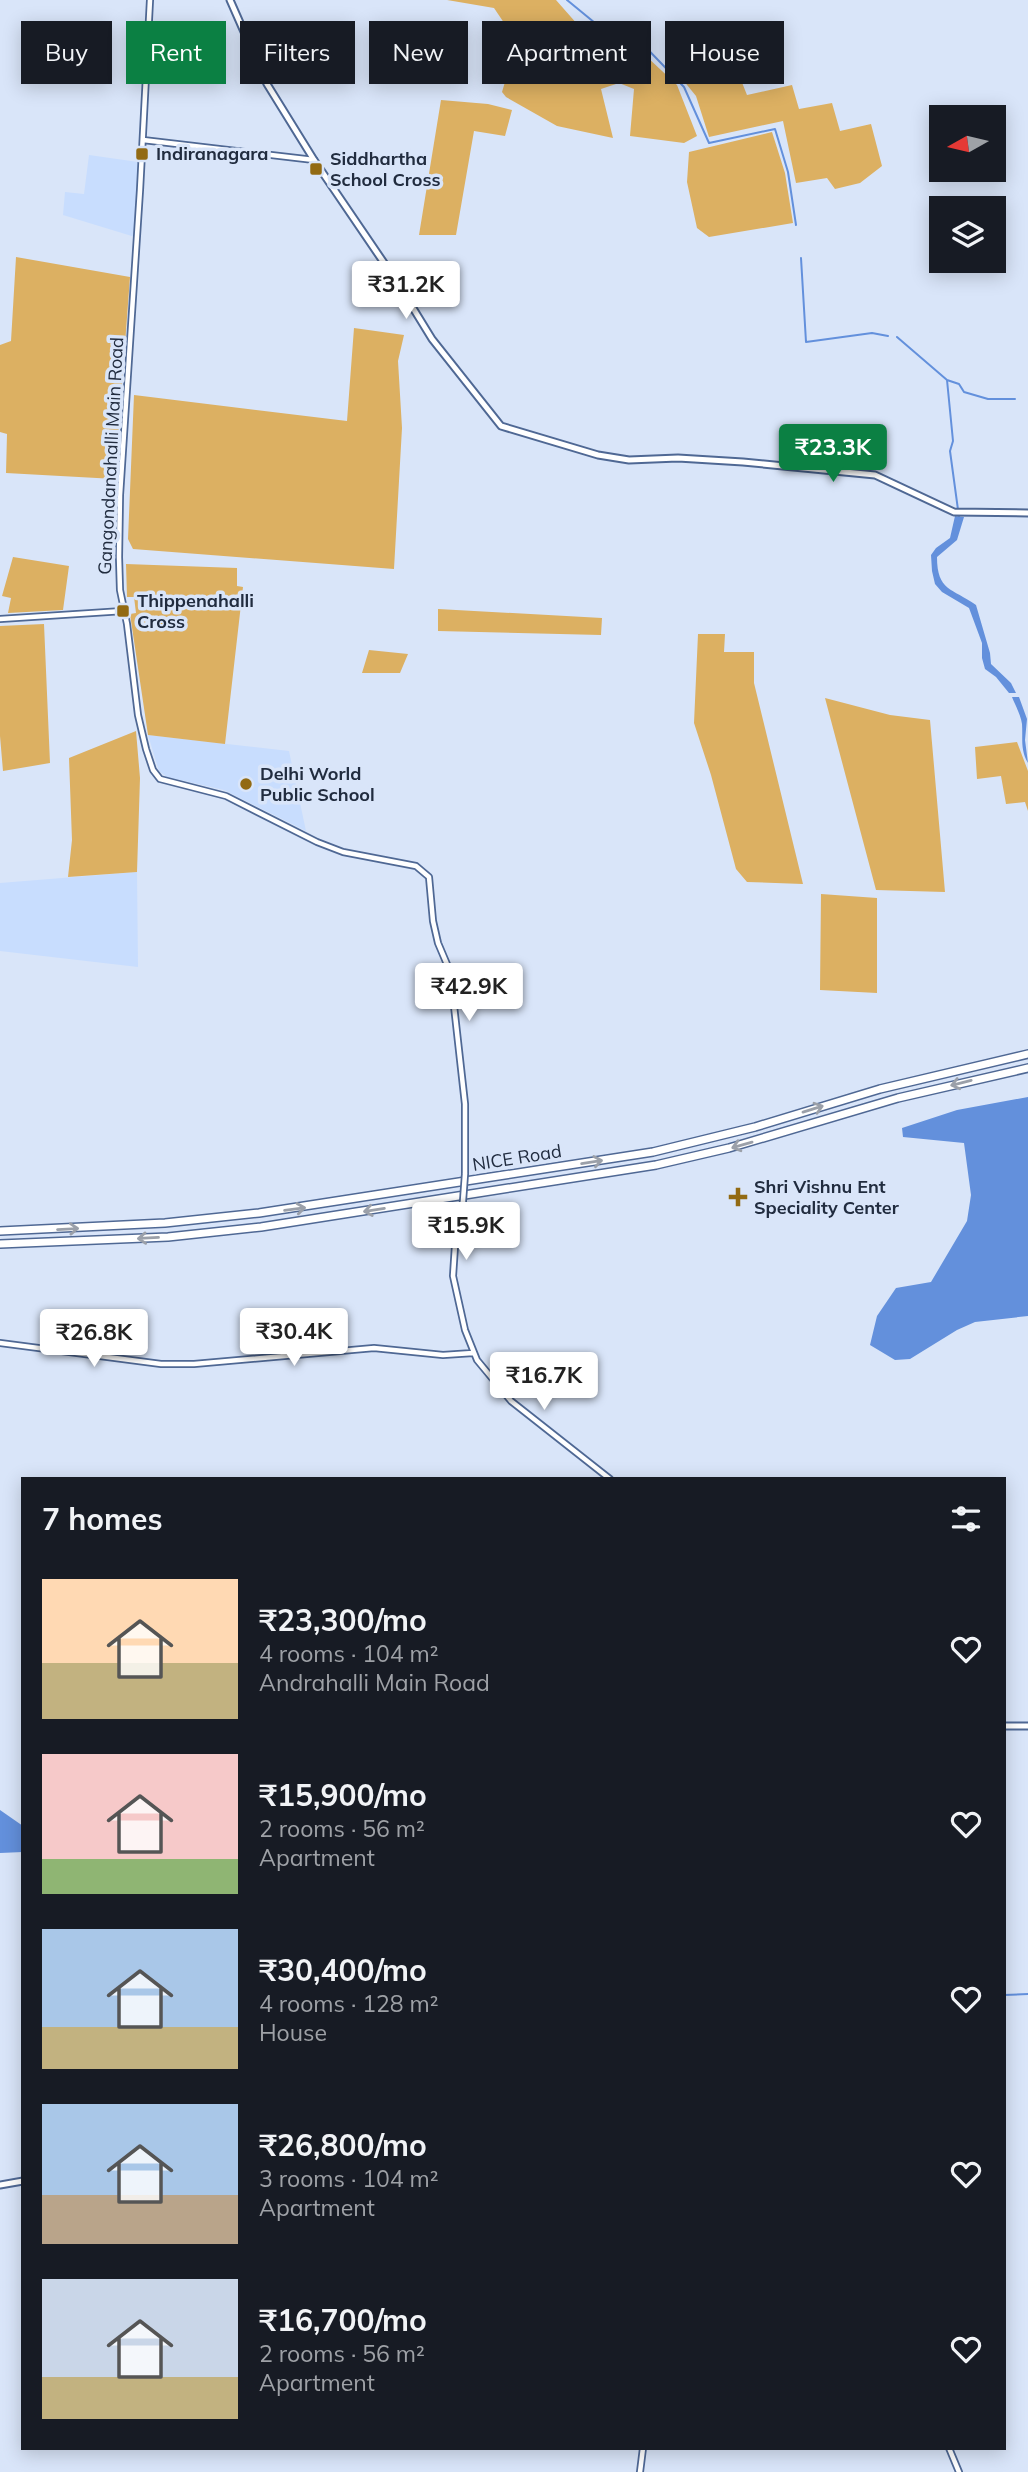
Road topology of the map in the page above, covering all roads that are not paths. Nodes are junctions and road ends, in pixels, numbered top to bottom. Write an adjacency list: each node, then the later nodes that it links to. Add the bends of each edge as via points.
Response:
1 (150, 0): 3 (street, Gangondanahalli Main Road)
2 (229, 0): 4 (main road, via 267,84)
3 (143, 140): 4 (street); 6 (street, Gangondanahalli Main Road, via 120,495 118,557)
4 (314, 160): 5 (main road, via 432,339 501,426 598,455 629,460 732,461 875,475 954,512)
5 (1028, 513)
6 (123, 611): 7 (street); 13 (street, Gangondanahalli Main Road, bridge, via 138,715 153,770 160,779 226,796 317,842 343,852 416,866 429,877 433,921 449,969 465,1104 467,1151 453,1276)
7 (0, 618)
8 (1028, 1054): 10 (highway, NICE Road, one-way to 8, via 153,1224 259,1213 653,1152)
9 (1028, 1068): 11 (highway, NICE Road, one-way to 11, via 898,1098 656,1165 261,1227 168,1237)
10 (0, 1231)
11 (0, 1244)
12 (0, 1343): 13 (street, via 161,1364 374,1348 443,1355)
13 (473, 1353): 14 (street, via 511,1401)
14 (607, 1477)
15 (1006, 1726): 16 (main road)
16 (1028, 1726)
17 (21, 2181): 18 (main road)
18 (0, 2185)
19 (643, 2450): 21 (street)
20 (950, 2450): 22 (street)
21 (640, 2472)
22 (959, 2472)

